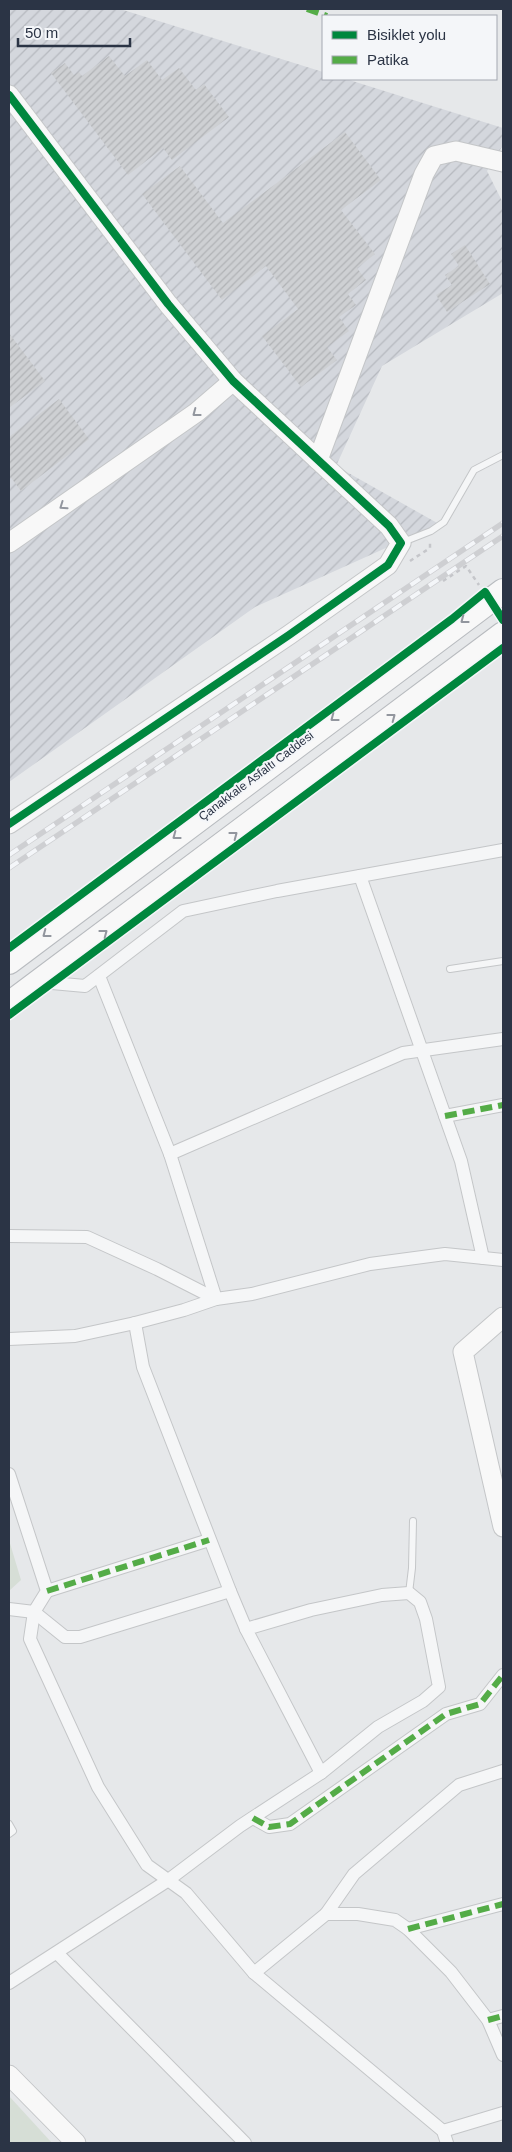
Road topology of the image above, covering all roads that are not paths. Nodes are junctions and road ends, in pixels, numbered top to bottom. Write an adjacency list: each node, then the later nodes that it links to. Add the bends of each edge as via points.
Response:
1 (9, 96): 3 (street, via 168,304)
2 (503, 162): 5 (street, via 456,151 434,156 424,174)
3 (233, 382): 5 (street); 6 (street, one-way to 6, via 197,412)
4 (503, 454): 7 (lane, via 474,470 444,522)
5 (318, 460): 7 (street, via 389,526)
6 (9, 543)
7 (401, 543): 10 (street, via 388,565)
8 (492, 595): 14 (highway, Çanakkale Asfaltı Caddesi, one-way to 14)
9 (503, 634): 17 (highway, one-way to 9)
10 (9, 824)
11 (503, 850): 12 (street)
12 (360, 876): 16 (street, via 183,911); 20 (street)
13 (503, 961): 15 (lane)
14 (9, 962)
15 (450, 969)
16 (99, 976): 17 (street, via 85,986); 23 (street)
17 (38, 982): 18 (highway)
18 (9, 1004)
19 (503, 1039): 20 (street)
20 (422, 1052): 22 (street); 23 (street, via 403,1053)
21 (503, 1105): 22 (street)
22 (445, 1116): 25 (street, via 461,1161)
23 (170, 1154): 27 (street)
24 (9, 1236): 27 (street, via 88,1238)
25 (483, 1258): 26 (street); 27 (street, via 444,1254 370,1264 252,1294)
26 (503, 1260)
27 (216, 1299): 29 (street)
28 (503, 1317): 33 (street, via 463,1352)
29 (135, 1323): 30 (street, via 76,1336); 34 (street, via 143,1367)
30 (9, 1339)
31 (9, 1474): 35 (street)
32 (413, 1520): 37 (lane)
33 (503, 1527)
34 (209, 1540): 35 (street); 36 (street)
35 (47, 1591): 39 (street)
36 (230, 1591): 39 (street, via 80,1637 65,1637); 40 (street)
37 (409, 1593): 40 (street, via 311,1610); 43 (street, via 420,1602 426,1620 438,1687 423,1701 378,1727)
38 (9, 1610): 39 (street)
39 (34, 1612): 47 (street, via 30,1639 98,1788 147,1865)
40 (246, 1629): 43 (street)
41 (503, 1674): 44 (street, via 480,1704 446,1714 290,1824 269,1827)
42 (503, 1771): 49 (street, via 459,1785 354,1874)
43 (321, 1773): 44 (street)
44 (253, 1818): 47 (street)
45 (9, 1824): 46 (lane, via 13,1831)
46 (9, 1834)
47 (167, 1881): 51 (street); 52 (street, via 186,1893)
48 (503, 1904): 50 (street)
49 (326, 1914): 50 (street, via 358,1914 395,1920); 52 (street)
50 (408, 1929): 55 (street, via 451,1972)
51 (57, 1954): 53 (street); 61 (street)
52 (254, 1972): 59 (street)
53 (9, 1983)
54 (503, 2016): 55 (street)
55 (488, 2020): 56 (street)
56 (503, 2055)
57 (9, 2075): 60 (street)
58 (503, 2113): 59 (street)
59 (445, 2137)
60 (76, 2143)
61 (245, 2143)

